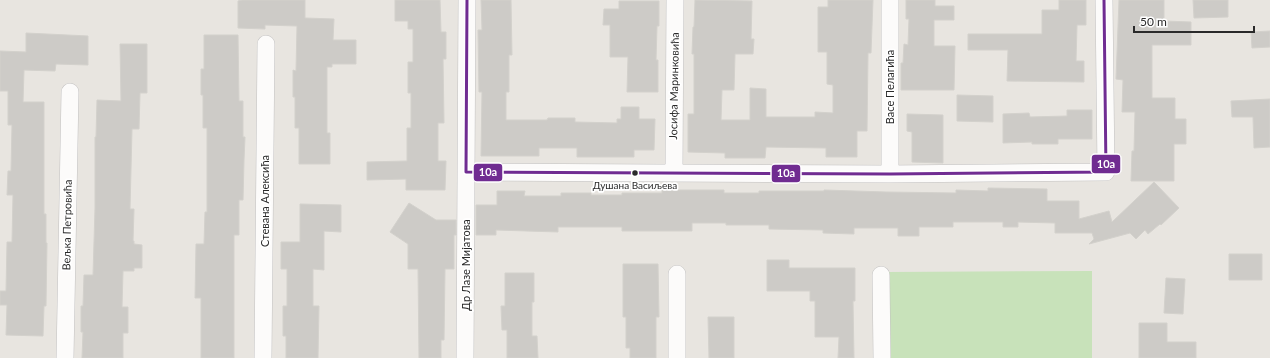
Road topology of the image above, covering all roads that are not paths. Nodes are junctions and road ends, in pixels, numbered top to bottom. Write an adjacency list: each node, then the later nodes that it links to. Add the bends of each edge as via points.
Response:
1 (467, 0): 7 (street)
2 (675, 0): 8 (street, Јосифа Маринковића)
3 (890, 0): 9 (street, Васе Пелагића)
4 (1104, 0): 9 (street, via 1106,172)
5 (266, 44): 13 (street, Стевана Алексића)
6 (70, 92): 12 (street, Вељка Петровића)
7 (466, 172): 8 (street); 14 (street, Др Лазе Мијатова)
8 (674, 172): 9 (street)
9 (890, 174)
10 (677, 274): 15 (street)
11 (881, 275): 16 (street)
12 (65, 358)
13 (263, 358)
14 (465, 358)
15 (677, 358)
16 (882, 358)

